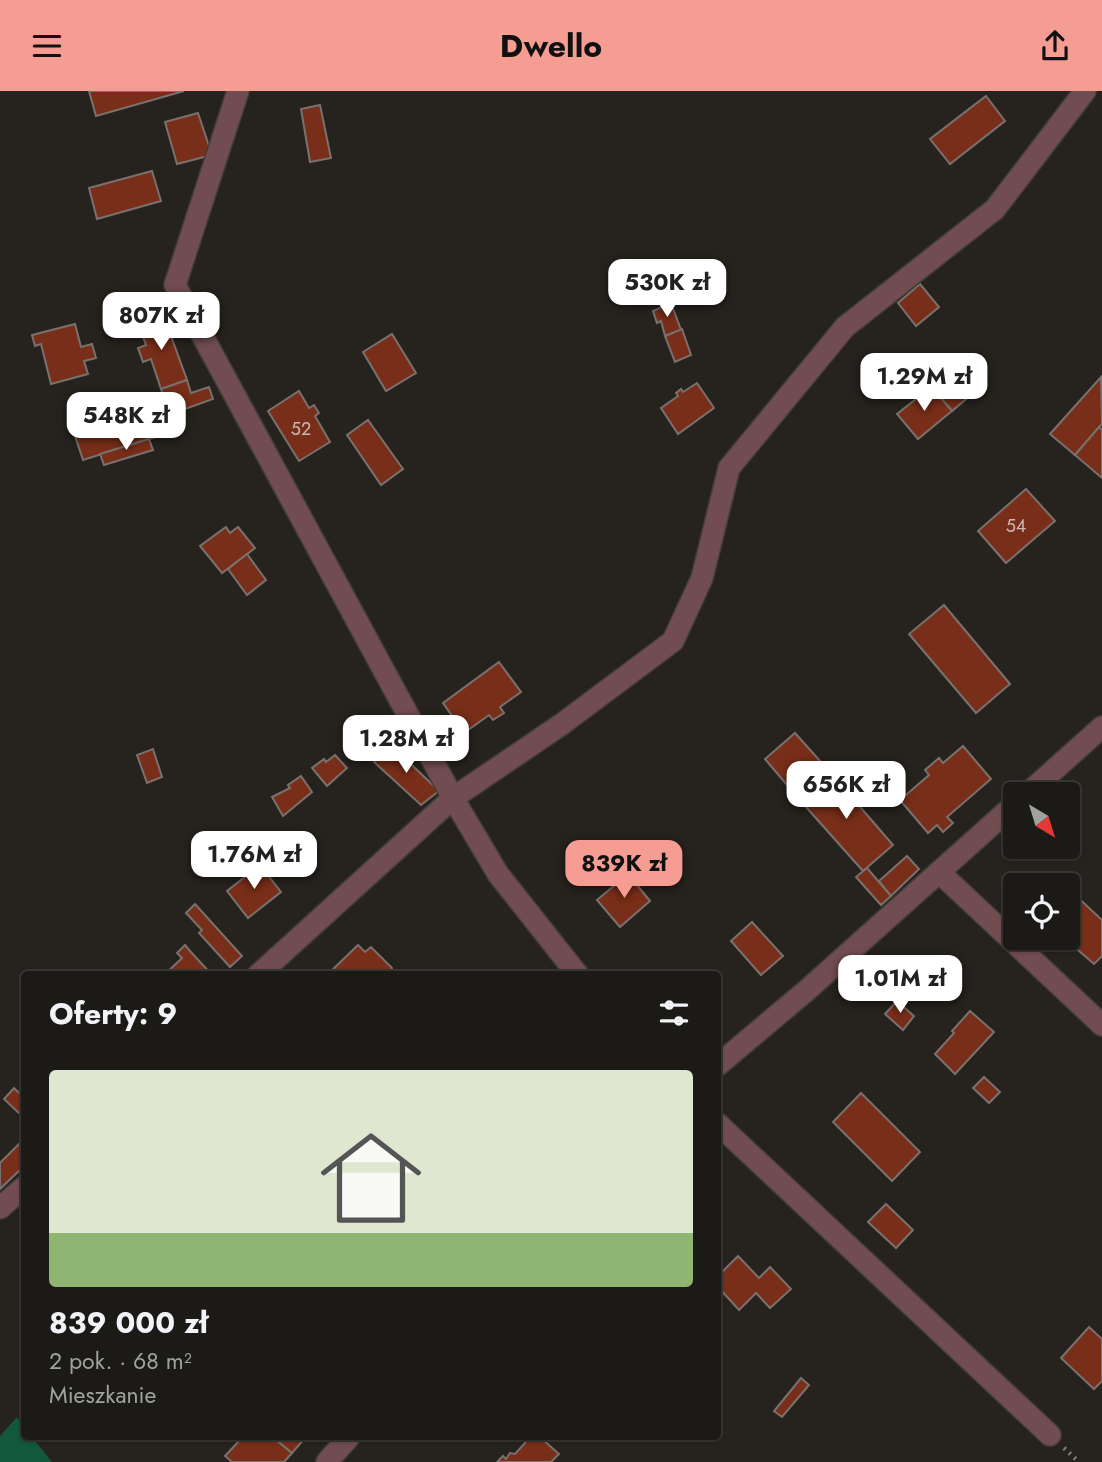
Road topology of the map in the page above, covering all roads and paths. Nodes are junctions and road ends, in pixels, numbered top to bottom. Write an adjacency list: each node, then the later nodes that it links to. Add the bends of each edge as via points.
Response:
1 (238, 91): 5 (street, via 175,285)
2 (1085, 91): 5 (street, via 995,209 845,327 729,468 702,577 673,641)
3 (1102, 727): 4 (street)
4 (1041, 782)
5 (453, 798): 8 (street); 9 (street, via 498,874)
6 (1003, 815): 7 (street)
7 (939, 872): 10 (street); 11 (street)
8 (262, 971)
9 (575, 971)
10 (1102, 1025)
11 (721, 1062)
12 (721, 1127): 15 (street)
13 (21, 1190): 14 (street)
14 (0, 1208)
15 (1050, 1435)
16 (346, 1440): 17 (street)
17 (327, 1462)

